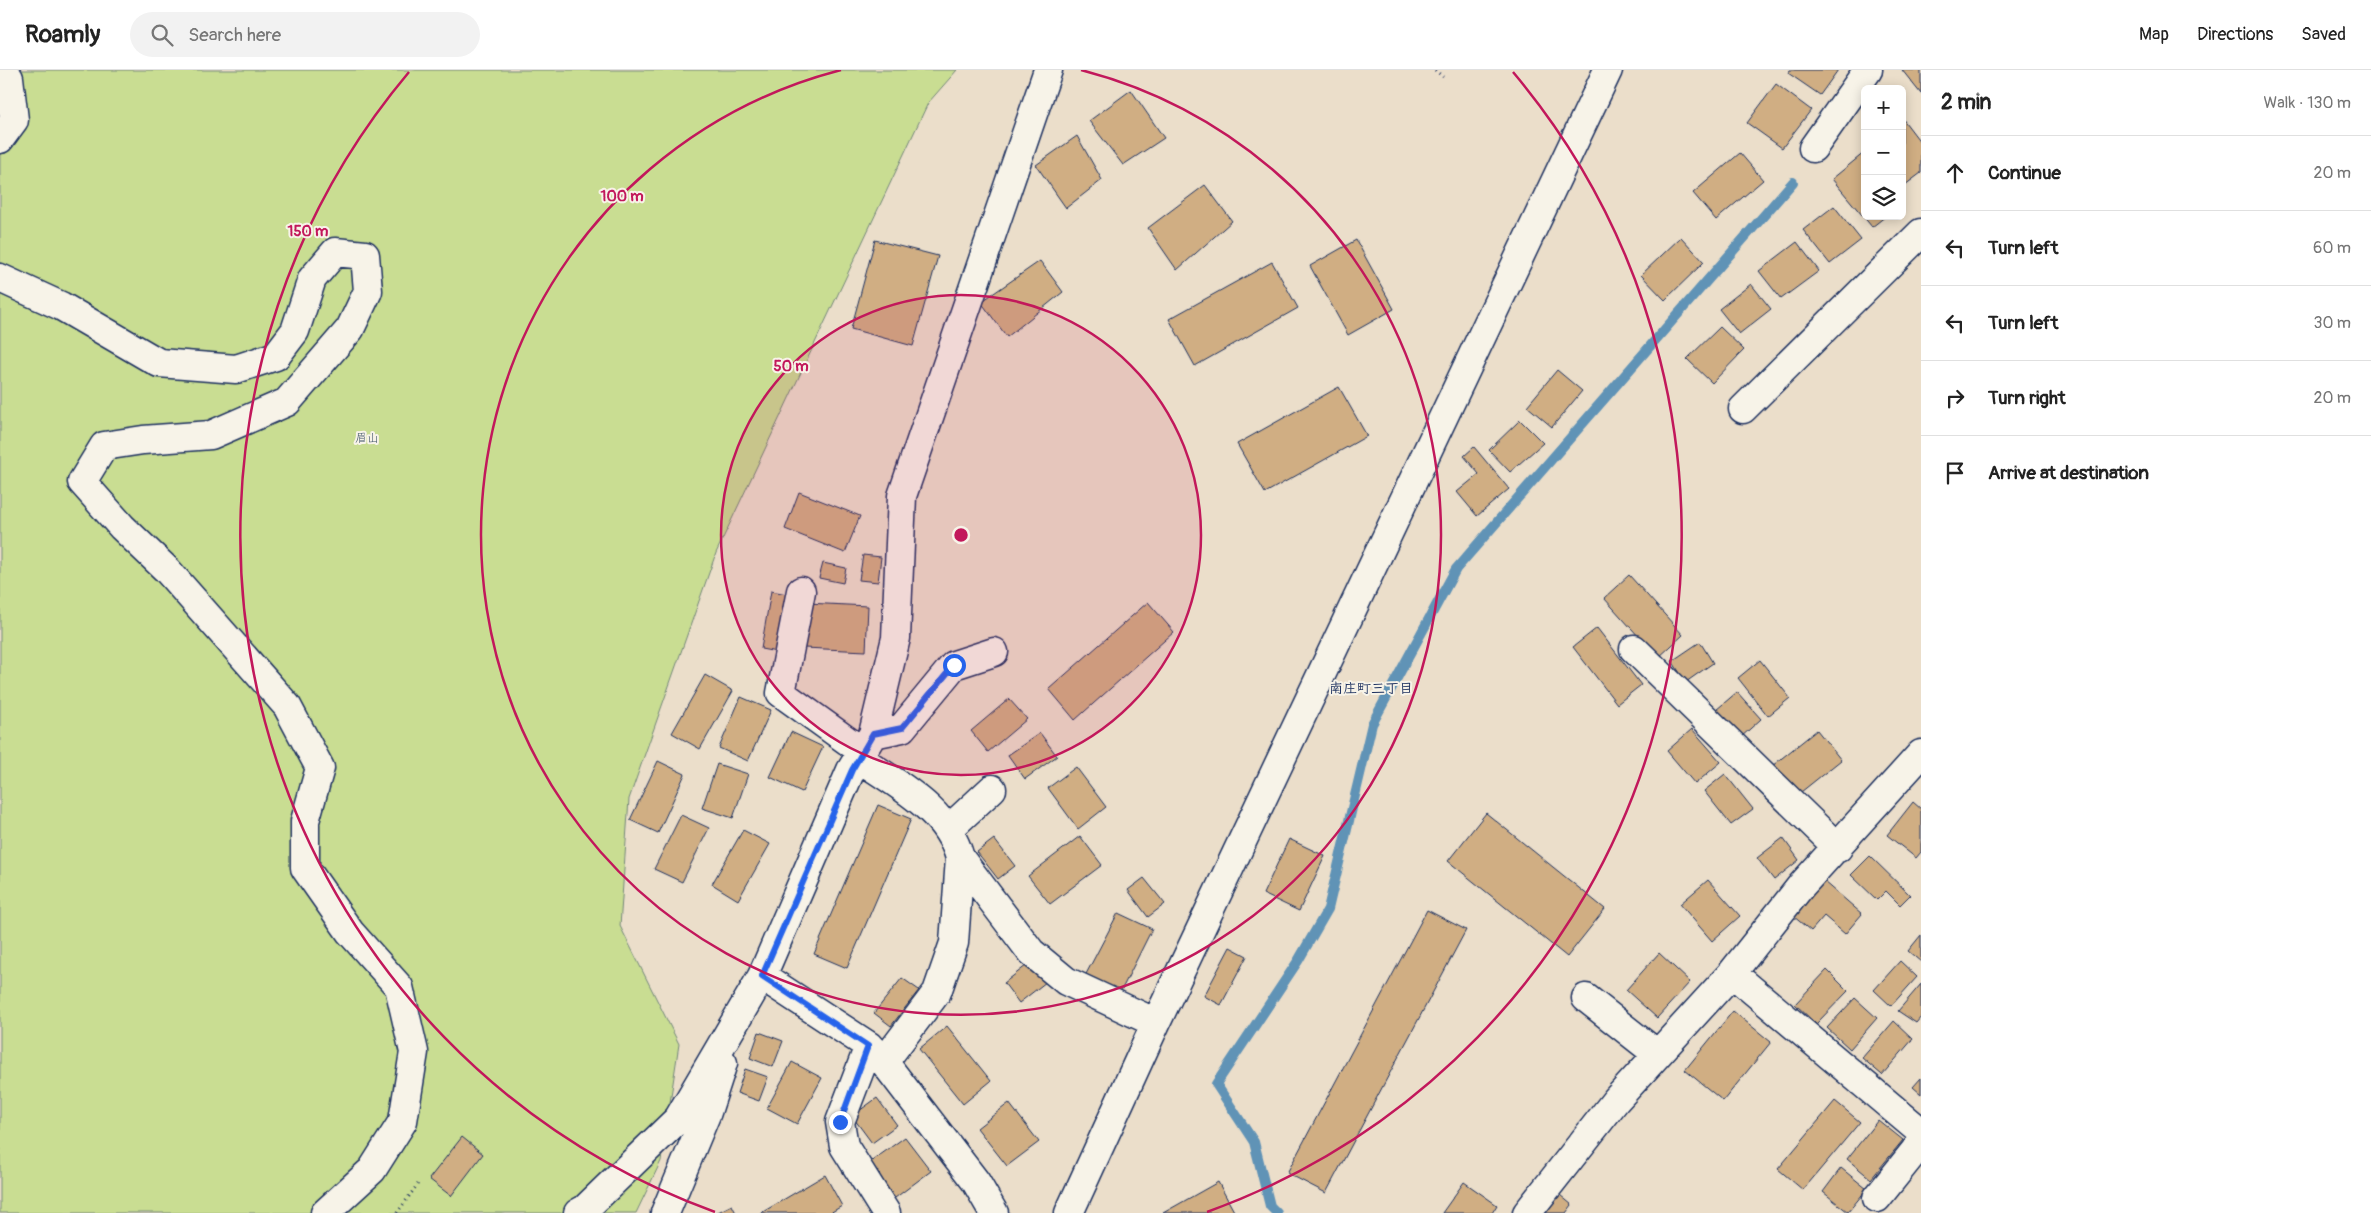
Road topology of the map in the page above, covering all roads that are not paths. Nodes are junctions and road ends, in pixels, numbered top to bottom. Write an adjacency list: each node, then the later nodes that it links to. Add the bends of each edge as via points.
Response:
1 (1048, 70): 13 (street, via 902,496 896,638)
2 (1608, 70): 23 (street)
3 (1868, 70): 6 (street)
4 (0, 80): 5 (street, via 9,78 14,120)
5 (0, 139)
6 (1813, 148)
7 (1921, 233): 9 (street)
8 (0, 278): 29 (street, via 61,306 159,363 236,368 276,356 295,331 312,279 335,252 365,255 368,291 350,329 287,402 211,435 104,446 82,482 122,528 167,570 287,706 320,768 305,821 305,868 350,932 399,988 414,1052 403,1121 372,1170)
9 (1743, 409)
10 (801, 591): 13 (street, via 781,693)
11 (1634, 649): 17 (street)
12 (994, 652): 13 (street, via 954,665 902,728)
13 (865, 748): 16 (street); 20 (street)
14 (1921, 754): 17 (street)
15 (992, 789): 16 (street, via 951,828)
16 (946, 826): 18 (street)
17 (1838, 848): 19 (street, via 1801,886)
18 (960, 858): 23 (street, via 1031,952 1066,981); 24 (street, via 954,942 937,992)
19 (1732, 974): 25 (street); 26 (street)
20 (762, 976): 22 (street); 24 (street)
21 (1586, 998): 25 (street)
22 (738, 1014): 30 (street, via 678,1119); 31 (street, via 707,1112)
23 (1156, 1023): 34 (street)
24 (876, 1054): 32 (street, via 840,1122 844,1146); 33 (street, via 976,1182)
25 (1657, 1054): 35 (street, via 1616,1100)
26 (1921, 1132)
27 (1921, 1143): 28 (street)
28 (1877, 1198)
29 (325, 1213)
30 (578, 1213)
31 (666, 1213)
32 (886, 1213)
33 (994, 1213)
34 (1069, 1213)
35 (1527, 1213)

